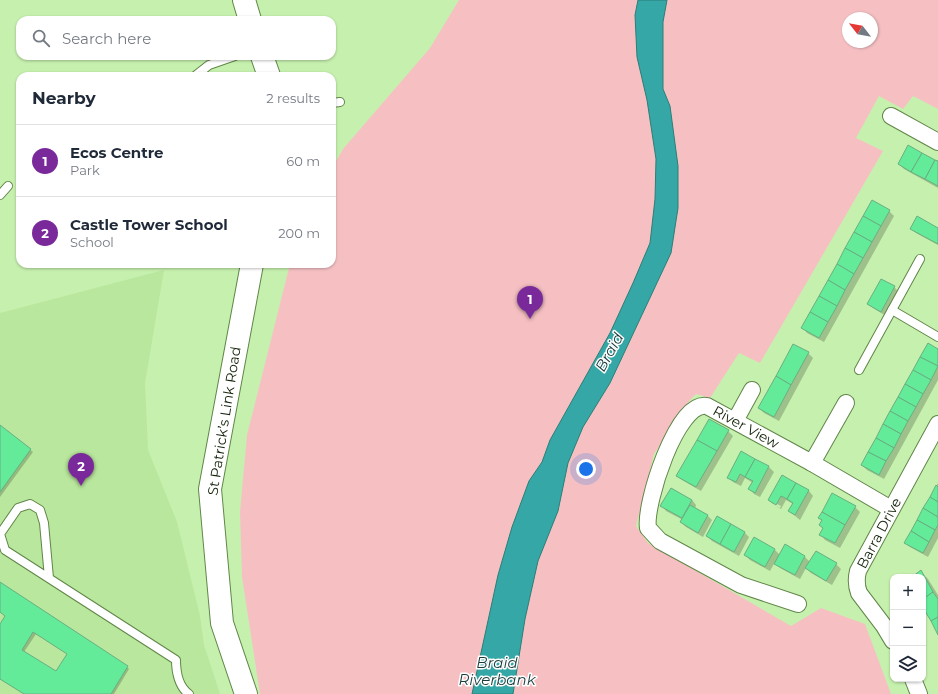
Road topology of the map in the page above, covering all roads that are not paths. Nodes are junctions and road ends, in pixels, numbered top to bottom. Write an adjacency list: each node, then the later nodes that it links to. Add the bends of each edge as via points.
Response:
1 (244, 0): 2 (street)
2 (249, 16)
3 (223, 60): 5 (lane, via 209,65)
4 (263, 60): 6 (street)
5 (200, 72)
6 (268, 72)
7 (891, 116): 8 (street)
8 (938, 142)
9 (8, 186): 10 (lane)
10 (0, 196)
11 (920, 259): 13 (lane)
12 (251, 268): 27 (street, St Patrick’s Link Road, via 210,489 222,623)
13 (892, 310): 14 (lane); 15 (lane)
14 (938, 336)
15 (859, 370)
16 (752, 390): 18 (street)
17 (846, 403): 20 (street)
18 (735, 421): 20 (street, River View); 23 (street, River View, via 703,405 688,416 669,445 656,480 647,518 648,528 660,541 741,585)
19 (938, 424): 21 (street, Barra Drive)
20 (812, 463): 21 (street, River View)
21 (891, 509): 24 (street, Barra Drive, via 858,570 856,581 861,597)
22 (49, 578): 22 (lane, via 5,550 0,534 18,508 30,504 40,510 44,522); 26 (lane, via 176,660 176,669 182,685)
23 (798, 604)
24 (890, 636)
25 (914, 682): 28 (street)
26 (189, 694)
27 (246, 694)
28 (918, 694)

